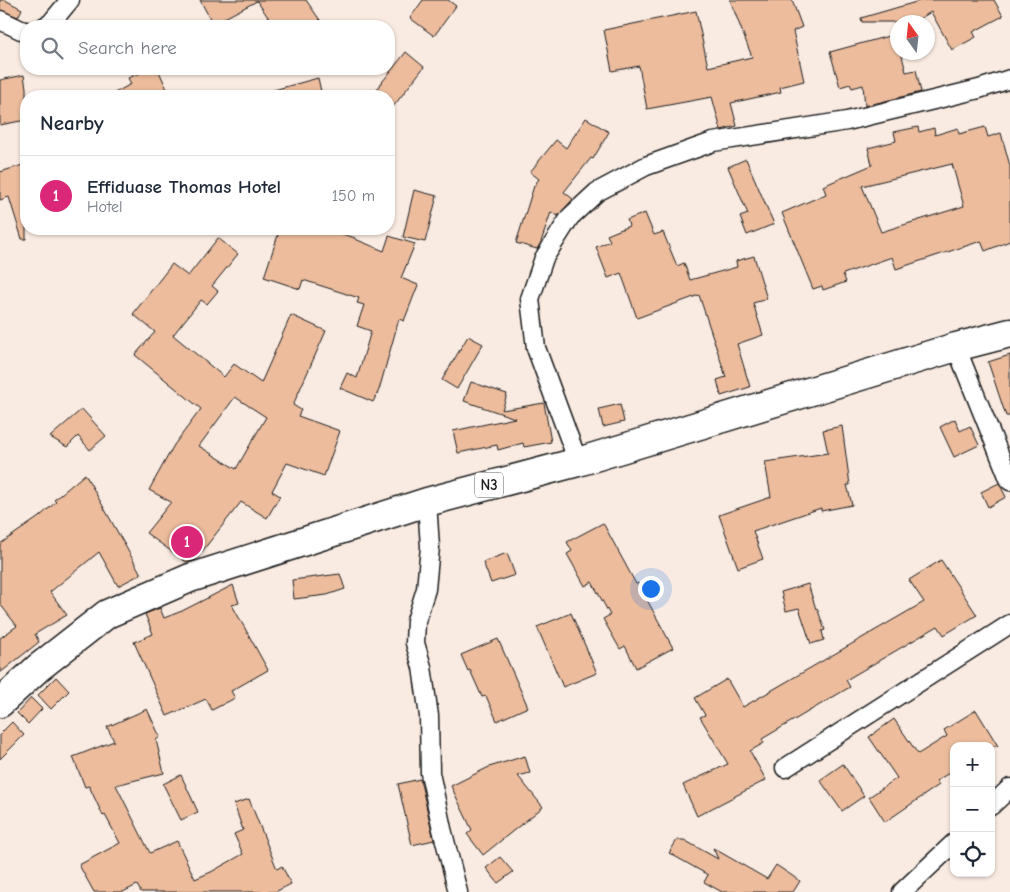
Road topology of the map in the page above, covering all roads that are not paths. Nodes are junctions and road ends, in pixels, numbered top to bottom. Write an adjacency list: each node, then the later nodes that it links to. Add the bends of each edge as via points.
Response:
1 (70, 0): 3 (street)
2 (0, 20): 4 (street)
3 (53, 20)
4 (20, 30)
5 (1010, 79): 8 (street, via 847,121 713,142 646,166 597,192 570,217 544,258 530,299 536,348)
6 (1010, 333): 7 (main road, N3)
7 (956, 347): 8 (main road, N3); 9 (street)
8 (578, 462): 10 (main road, N3)
9 (1010, 481)
10 (427, 502): 12 (main road, N3, via 190,578 107,614 38,668); 17 (street, via 430,547 426,589 416,621 415,643 429,716 430,773)
11 (1010, 624): 13 (street)
12 (0, 703)
13 (786, 768)
14 (1010, 788): 15 (street)
15 (995, 802)
16 (950, 846): 18 (street)
17 (458, 892)
18 (902, 892)

